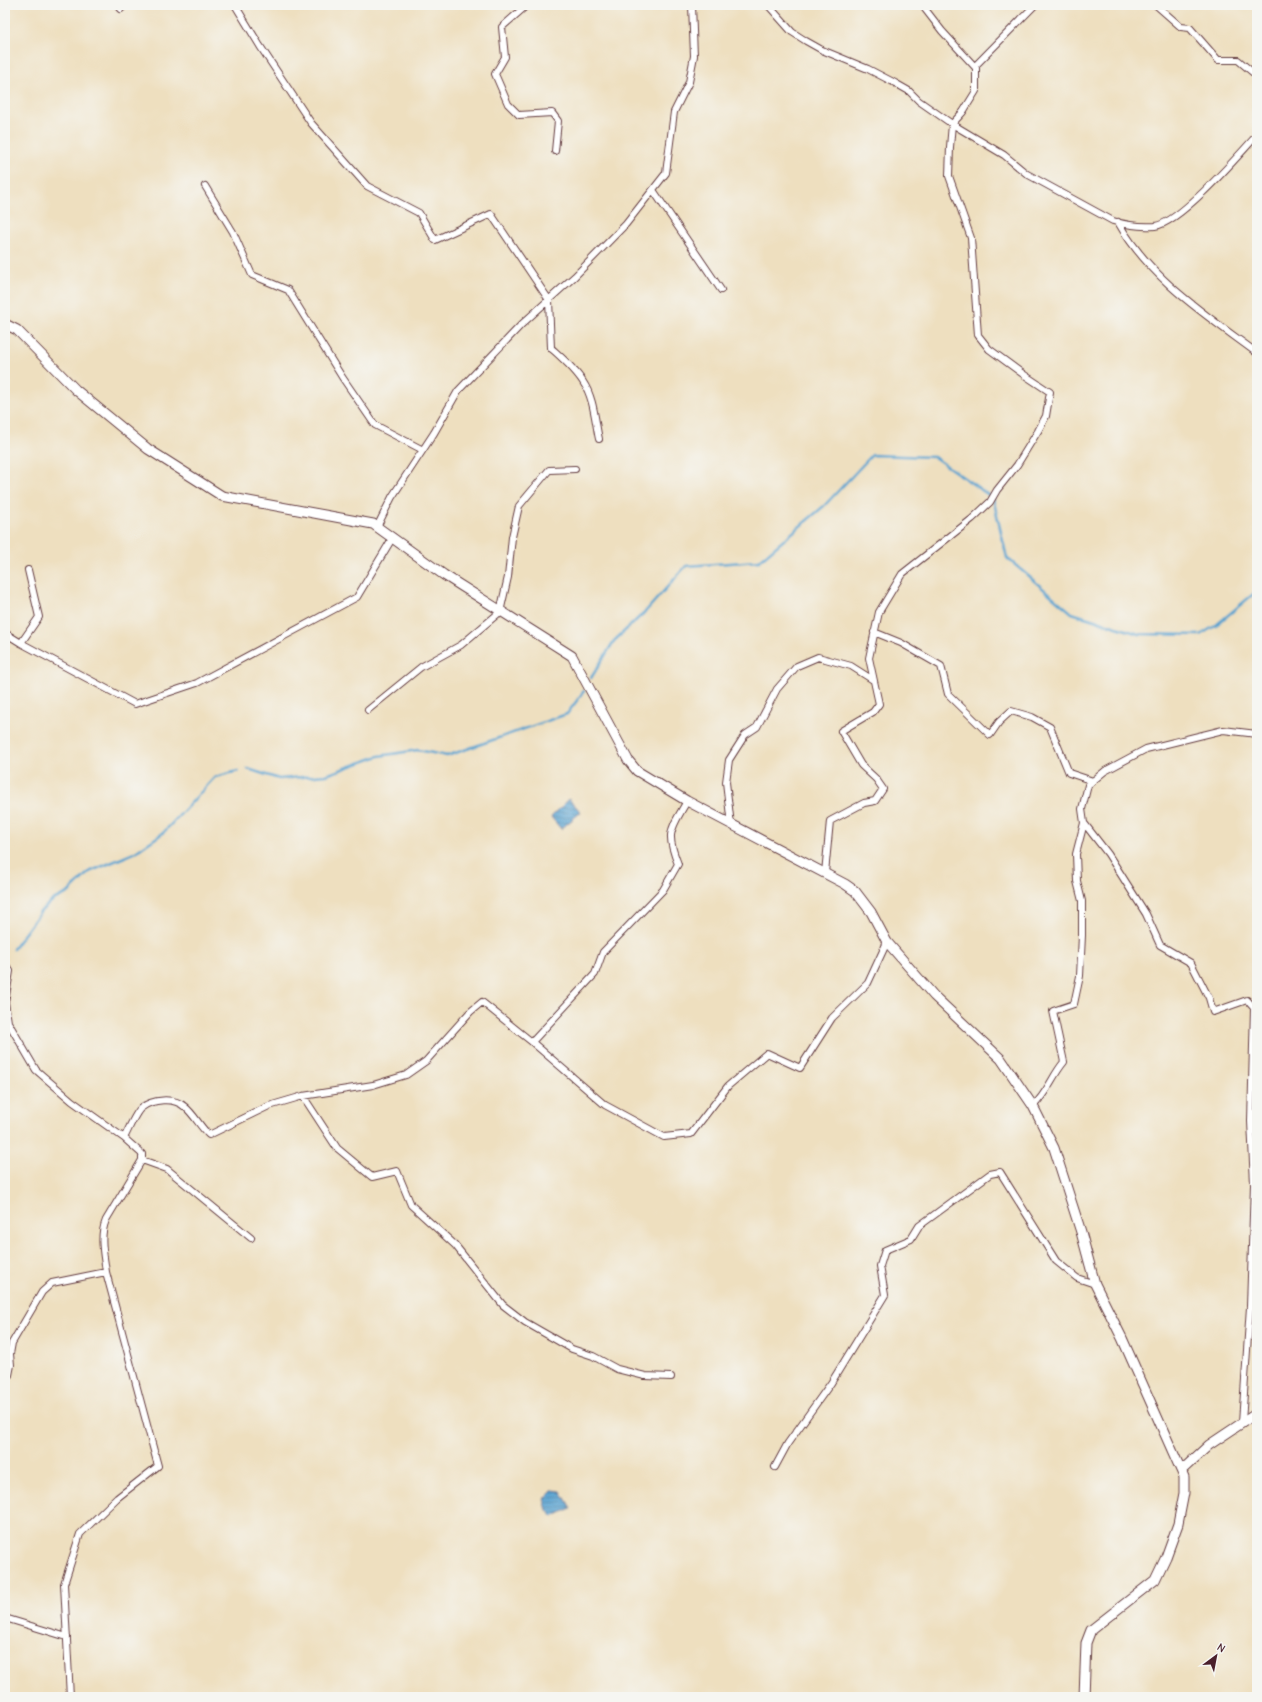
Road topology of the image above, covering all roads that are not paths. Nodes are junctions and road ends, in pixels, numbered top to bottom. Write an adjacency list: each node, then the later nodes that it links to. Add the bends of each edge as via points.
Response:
1 (118, 5): 2 (street, via 121,9)
2 (125, 5)
3 (235, 5): 19 (street, via 311,123 367,186 419,213 435,240 491,214)
4 (527, 5): 14 (street, via 502,28 505,57 495,74 508,104 519,115 552,113 558,121)
5 (692, 5): 16 (street, via 694,56 691,76 674,112 666,173)
6 (768, 5): 12 (street, via 792,32 822,50 868,69 909,91 920,102)
7 (928, 5): 10 (street, via 925,9)
8 (1035, 5): 10 (street)
9 (1156, 5): 11 (street, via 1181,27 1190,28 1218,60 1238,60)
10 (975, 66): 12 (street, via 976,91)
11 (1257, 76)
12 (952, 124): 17 (street, via 1004,155 1027,174); 30 (street, via 949,176 971,238 978,335 989,349 1050,392 1046,416 1038,431 990,502 902,574 879,612)
13 (1257, 135): 17 (street, via 1199,196 1170,220 1156,226 1127,225)
14 (555, 150)
15 (205, 186): 23 (street, via 233,232 252,274 288,290 375,425)
16 (653, 190): 18 (street); 19 (street, via 626,224)
17 (1118, 222): 21 (street, via 1127,238 1158,275)
18 (721, 290)
19 (549, 300): 22 (street, via 551,348 568,363 584,383 592,404); 23 (street, via 522,324 458,391)
20 (5, 324): 25 (street, via 17,330 76,390 148,449 222,496 373,524)
21 (1257, 353)
22 (599, 439)
23 (423, 450): 25 (street, via 392,497)
24 (575, 470): 28 (street, via 549,470 519,506)
25 (377, 527): 26 (street)
26 (393, 537): 28 (street); 31 (street, via 357,597 197,683 135,704)
27 (28, 570): 31 (street, via 39,617)
28 (500, 612): 33 (street, via 461,645 421,667); 36 (street, via 572,656 628,760 637,771)
29 (5, 632): 31 (street)
30 (874, 632): 32 (street, via 869,658); 35 (street, via 901,643 941,666 948,694 990,735 1011,711 1032,717 1050,727 1069,773)
31 (21, 643)
32 (873, 680): 38 (street, via 851,666 818,657 797,666 777,689 757,727 745,735 729,760 726,782); 39 (street, via 879,704 874,712 841,731 861,766 883,789 875,801 864,803 830,821)
33 (368, 710)
34 (1257, 734): 35 (street, via 1223,730 1146,749 1105,771)
35 (1093, 781): 37 (street, via 1088,785 1082,809)
36 (687, 801): 38 (street); 42 (street, via 670,833 671,846 678,864 663,890 603,952 595,974)
37 (1084, 823): 44 (street, via 1076,854 1077,881 1082,901 1080,976 1074,1004 1053,1011 1064,1062 1053,1075 1049,1087); 53 (street, via 1108,854 1146,914 1160,945 1192,963 1213,1012 1247,1000 1254,1008 1251,1121 1254,1191 1250,1307)
38 (731, 825): 39 (street)
39 (825, 873): 40 (street, via 855,891 871,912)
40 (887, 942): 42 (street, via 868,983 832,1018 800,1068 767,1053 728,1086 691,1134 664,1137 605,1105); 44 (street, via 934,996 1001,1060)
41 (5, 964): 45 (street, via 10,971 5,1002 8,1022 36,1070 72,1101)
42 (532, 1042): 43 (street, via 482,1002 426,1061 406,1075 373,1085)
43 (303, 1096): 45 (street, via 269,1106 209,1135 185,1106 168,1100 155,1102 141,1108); 50 (street, via 337,1148 372,1177 397,1171 410,1205 455,1245 503,1305 525,1322 572,1349 593,1356 617,1369 645,1376)
44 (1033, 1106): 49 (street, via 1054,1148 1082,1232)
45 (124, 1138): 46 (street, via 142,1154)
46 (142, 1160): 47 (street, via 167,1169); 48 (street, via 102,1230)
47 (251, 1238)
48 (106, 1272): 51 (street, via 52,1284 42,1292 12,1343 11,1365); 57 (street, via 158,1466 117,1498 80,1534 64,1584)
49 (1095, 1284): 54 (street, via 1077,1278 1056,1261 1000,1172 990,1174 919,1226 911,1239 885,1250 880,1266 885,1295 831,1383 788,1442); 55 (street)
50 (671, 1377)
51 (5, 1380)
52 (1257, 1413): 53 (street)
53 (1242, 1422): 55 (street, via 1209,1445)
54 (775, 1467)
55 (1182, 1470): 59 (street, via 1184,1493 1178,1524 1166,1558 1155,1580 1091,1630 1086,1643)
56 (5, 1618): 57 (street)
57 (67, 1637): 58 (street)
58 (70, 1697)
59 (1084, 1697)

